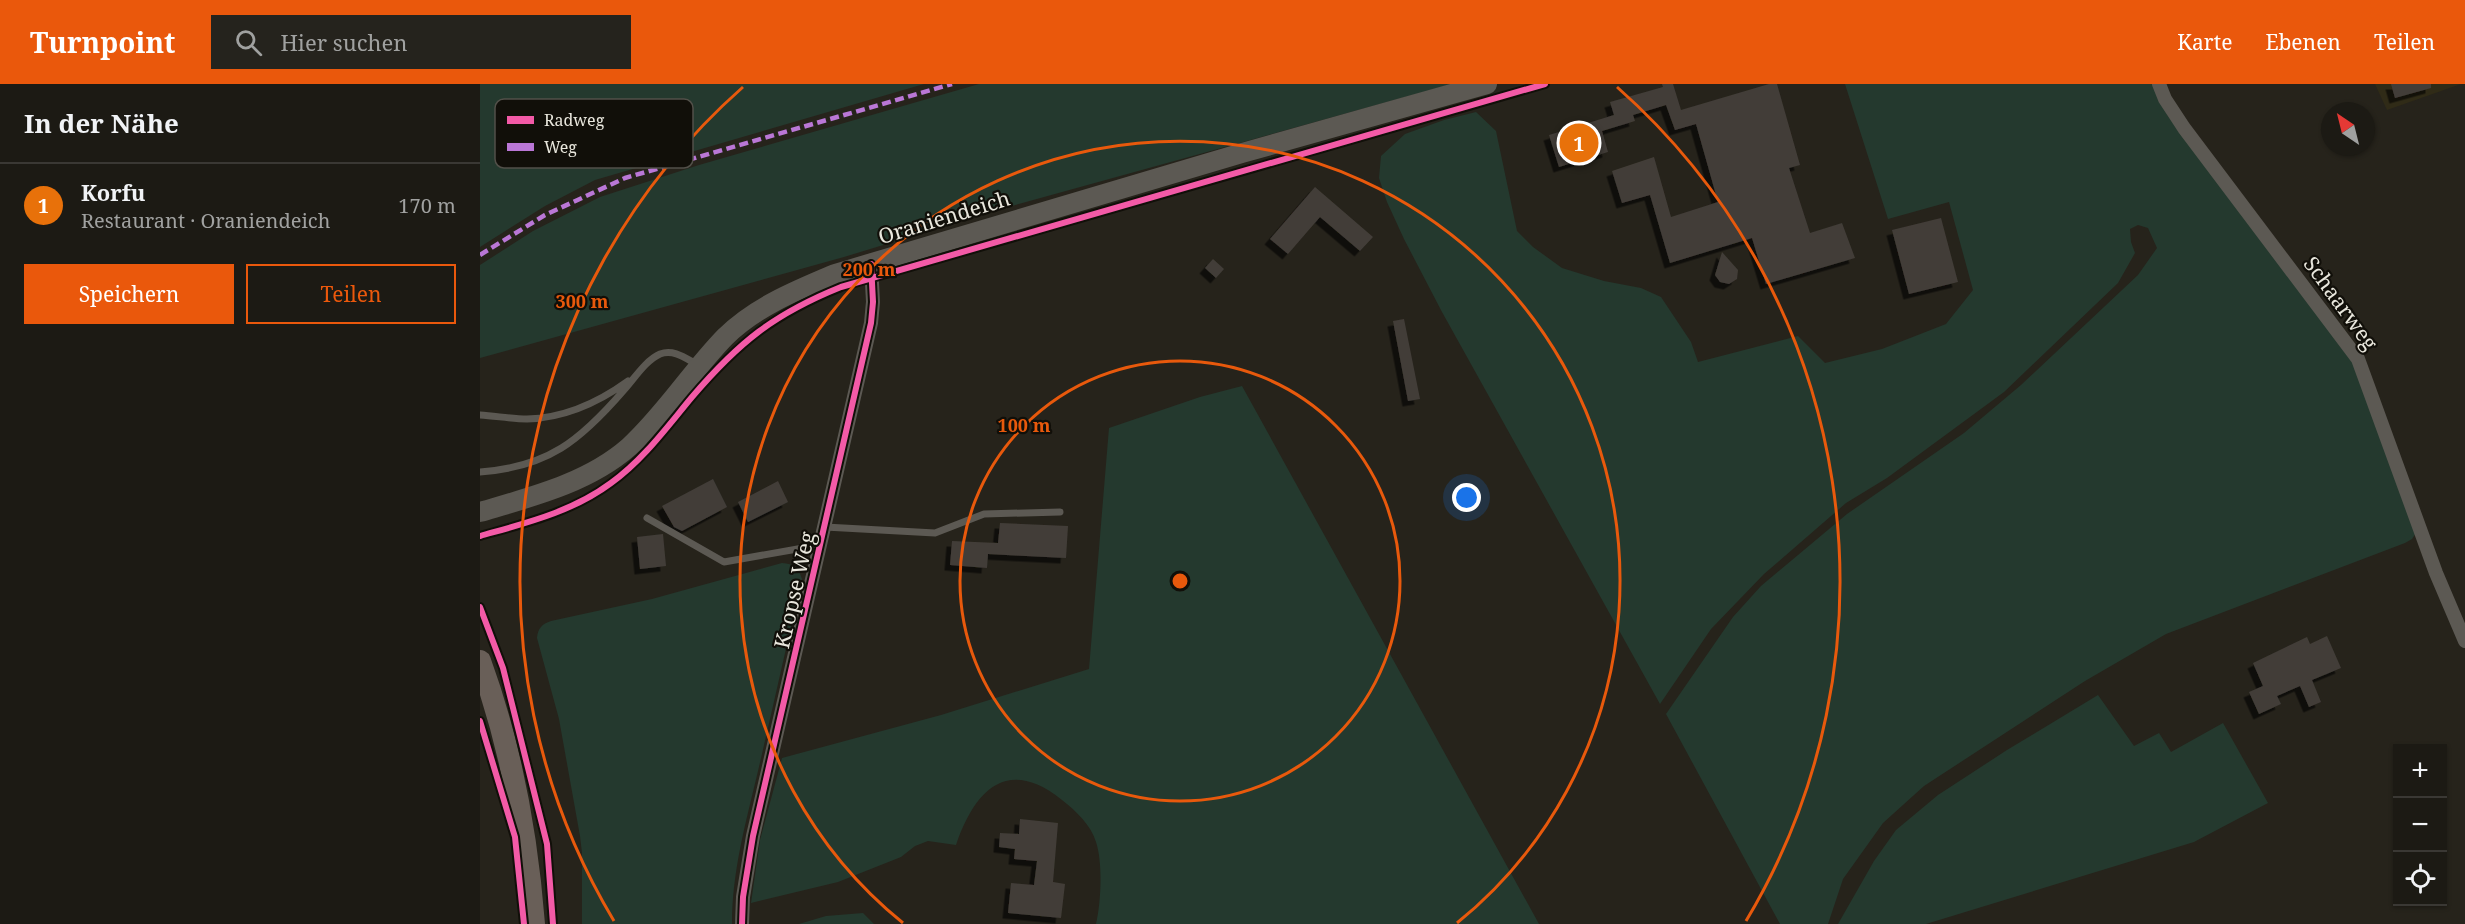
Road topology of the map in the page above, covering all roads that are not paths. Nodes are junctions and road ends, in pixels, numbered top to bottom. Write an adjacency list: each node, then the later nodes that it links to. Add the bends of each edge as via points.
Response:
1 (1487, 84): 3 (main road, Oraniendeich)
2 (2159, 84): 13 (street, Schaarweg, via 2184,128 2353,349)
3 (871, 264): 4 (main road, Oraniendeich, via 791,293 756,313 727,336); 11 (street, Kropse Weg, via 871,323)
4 (700, 366): 5 (lane, via 674,352 666,352); 8 (main road, Oraniendeich, via 628,448 595,470 560,487)
5 (640, 372): 6 (lane, via 602,398 558,415 530,419); 7 (lane, via 610,406 556,453 530,464)
6 (480, 415)
7 (480, 472)
8 (480, 512)
9 (1060, 512): 11 (lane, via 984,514 935,533)
10 (647, 518): 12 (lane, via 724,562)
11 (825, 527): 12 (street, Kropse Weg)
12 (821, 545): 16 (street, Kropse Weg, via 753,836 742,897)
13 (2465, 641)
14 (480, 661): 15 (main road, via 517,791)
15 (534, 924)
16 (742, 924)

